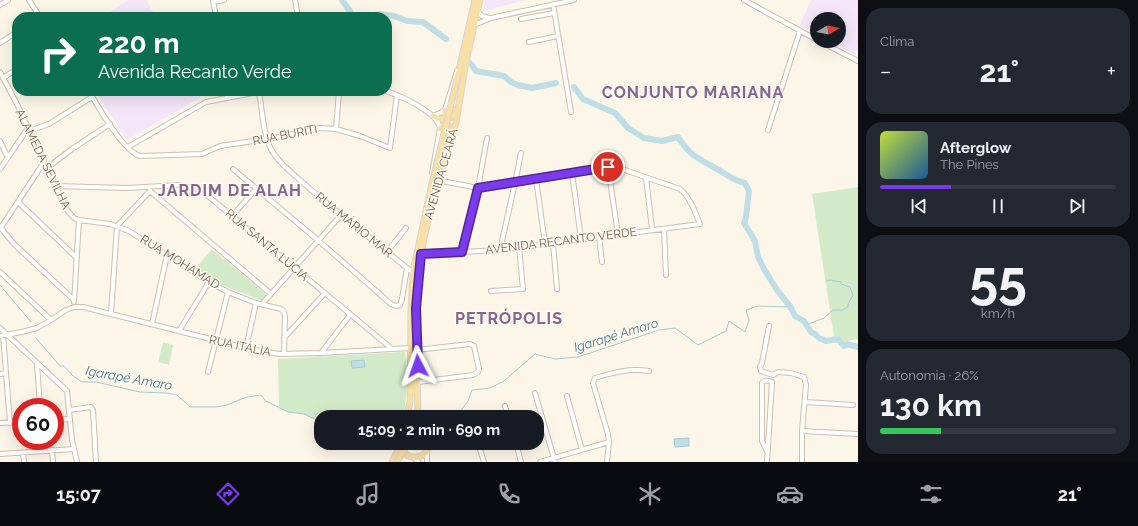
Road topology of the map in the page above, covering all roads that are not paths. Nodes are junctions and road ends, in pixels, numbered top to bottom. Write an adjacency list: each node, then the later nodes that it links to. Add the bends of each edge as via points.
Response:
1 (8, 0): 11 (street)
2 (29, 0): 12 (street)
3 (224, 0): 9 (street)
4 (295, 0): 14 (street)
5 (475, 0): 28 (main road, AVENIDA CEARÁ)
6 (480, 0): 15 (main road, AVENIDA CEARÁ)
7 (574, 0): 10 (street)
8 (744, 0): 20 (street)
9 (213, 1): 13 (street)
10 (553, 4): 16 (street); 17 (street)
11 (0, 5)
12 (37, 12)
13 (215, 12)
14 (297, 12)
15 (477, 12): 17 (street); 19 (main road, AVENIDA CEARÁ)
16 (554, 13): 18 (street); 22 (street)
17 (491, 18): 19 (street)
18 (521, 19)
19 (474, 25): 33 (main road, AVENIDA CEARÁ)
20 (800, 31): 23 (street); 48 (street)
21 (12, 35): 25 (street)
22 (558, 36): 24 (street); 41 (street)
23 (810, 37)
24 (529, 42)
25 (0, 43)
26 (831, 48): 27 (street)
27 (858, 62)
28 (461, 63): 40 (street, AVENIDA CEARÁ); 64 (main road, AVENIDA CEARÁ, bridge)
29 (0, 72): 31 (street, ALAMEDA SEVILHA)
30 (12, 72): 31 (street)
31 (3, 78): 47 (street, ALAMEDA SEVILHA)
32 (392, 93): 34 (street)
33 (460, 93): 40 (main road, via 452,117 446,118); 53 (main road, AVENIDA CEARÁ, via 456,123)
34 (397, 95): 42 (street); 45 (street, RUA BURITI, via 390,148)
35 (237, 96): 39 (street)
36 (262, 96): 50 (street, RUA MÁRIO MAR)
37 (339, 96): 45 (street)
38 (92, 97): 43 (street); 47 (street, via 49,124)
39 (227, 98): 52 (street, via 206,102)
40 (445, 110): 42 (street, AVENIDA CEARÁ)
41 (572, 112)
42 (433, 116): 44 (main road, via 444,121); 46 (street, AVENIDA CEARÁ)
43 (110, 124): 52 (street); 58 (street)
44 (449, 128): 46 (main road, via 443,126); 53 (main road)
45 (336, 129): 50 (street, RUA BURITI, via 315,128)
46 (440, 129): 64 (street, AVENIDA CEARÁ, via 433,165)
47 (28, 130): 55 (street); 56 (street, ALAMEDA SEVILHA)
48 (768, 130)
49 (487, 138): 67 (street)
50 (267, 139): 52 (street, RUA BURITI, via 220,146 202,154 140,156); 71 (street, RUA MÁRIO MAR, via 276,157)
51 (0, 141): 55 (street)
52 (128, 147)
53 (447, 148): 64 (main road, AVENIDA CEARÁ)
54 (521, 153): 65 (street)
55 (8, 158): 59 (street)
56 (44, 162): 58 (street, ALAMEDA SEVILHA); 70 (street)
57 (608, 167): 61 (street); 62 (street, via 619,168); 79 (street)
58 (47, 168): 66 (street, ALAMEDA SEVILHA)
59 (0, 169)
60 (233, 169): 69 (street)
61 (572, 173): 63 (street); 81 (street)
62 (646, 178): 77 (street, AVENIDA RECANTO VERDE, via 684,192 700,224); 78 (street)
63 (536, 179): 65 (street); 84 (street)
64 (434, 180): 67 (street); 89 (main road, AVENIDA CEARÁ); 96 (main road, AVENIDA CEARÁ)
65 (515, 183): 67 (street); 86 (street)
66 (55, 186): 68 (street, RUA SANTA LÚCIA); 73 (street, ALAMEDA SEVILHA, via 67,210)
67 (478, 188): 88 (street)
68 (150, 189): 72 (street, RUA SANTA LÚCIA, via 171,185 192,187 202,191); 74 (street); 103 (street)
69 (256, 189): 72 (street); 82 (street)
70 (18, 202): 75 (street); 91 (street)
71 (341, 215): 82 (street); 87 (street, RUA MÁRIO MAR)
72 (232, 216): 93 (street, RUA SANTA LÚCIA)
73 (79, 220): 74 (street, RUA MOHAMAD); 91 (street)
74 (117, 226): 90 (street, RUA MOHAMAD); 108 (street)
75 (0, 228): 104 (street)
76 (406, 228): 87 (street)
77 (664, 228): 78 (street, AVENIDA RECANTO VERDE); 97 (street)
78 (652, 229): 79 (street, AVENIDA RECANTO VERDE)
79 (618, 234): 80 (street, AVENIDA RECANTO VERDE)
80 (600, 236): 81 (street, AVENIDA RECANTO VERDE); 92 (street)
81 (581, 239): 83 (street, AVENIDA RECANTO VERDE)
82 (319, 241): 93 (street); 94 (street, via 396,306 400,305 402,299)
83 (553, 243): 84 (street, AVENIDA RECANTO VERDE); 99 (street)
84 (545, 244): 85 (street, AVENIDA RECANTO VERDE)
85 (519, 247): 86 (street, AVENIDA RECANTO VERDE); 100 (street, via 523,289)
86 (500, 250): 88 (street, AVENIDA RECANTO VERDE)
87 (387, 252): 94 (street, RUA MÁRIO MAR)
88 (462, 252): 89 (street, AVENIDA RECANTO VERDE)
89 (421, 254): 121 (main road, AVENIDA CEARÁ, via 416,308)
90 (167, 255): 98 (street, RUA MOHAMAD); 111 (street)
91 (77, 258): 104 (street)
92 (602, 262)
93 (295, 268): 102 (street, RUA SANTA LÚCIA); 103 (street)
94 (407, 268): 96 (street, RUA MÁRIO MAR)
95 (0, 272): 110 (street)
96 (414, 272): 120 (main road, AVENIDA CEARÁ)
97 (666, 275)
98 (209, 282): 101 (street, RUA MOHAMAD); 114 (street)
99 (557, 289)
100 (491, 290)
101 (228, 292): 105 (street, RUA MOHAMAD); 117 (street)
102 (325, 293): 109 (street, RUA SANTA LÚCIA); 116 (street)
103 (271, 294): 106 (street)
104 (74, 300): 107 (street)
105 (256, 303): 106 (street, RUA MOHAMAD); 118 (street)
106 (262, 304): 116 (street, RUA MOHAMAD, via 284,312)
107 (74, 307): 108 (street, RUA ITÁLIA); 110 (street)
108 (111, 314): 111 (street, RUA ITÁLIA)
109 (350, 315): 119 (street, RUA SANTA LÚCIA); 122 (street)
110 (51, 320): 115 (street, via 30,330)
111 (152, 324): 114 (street, RUA ITÁLIA)
112 (769, 326): 133 (street, via 761,371 773,375 778,372 804,377)
113 (0, 328): 115 (street)
114 (179, 331): 117 (street, RUA ITÁLIA)
115 (4, 335): 124 (street); 128 (street)
116 (284, 338): 123 (street, RUA MOHAMAD)
117 (215, 341): 118 (street, RUA ITÁLIA); 126 (street)
118 (246, 348): 123 (street, RUA ITÁLIA)
119 (391, 348): 120 (street, RUA ITÁLIA); 122 (street, RUA ITÁLIA)
120 (410, 348): 137 (main road, AVENIDA CEARÁ)
121 (416, 351): 129 (main road); 129 (street, via 470,344 474,346 479,368 473,375); 138 (main road)
122 (320, 353): 123 (street, RUA ITÁLIA)
123 (284, 354)
124 (37, 364): 132 (street); 136 (street, via 68,394)
125 (649, 371): 147 (street, via 630,369 595,378 593,383)
126 (208, 372)
127 (0, 374): 128 (street)
128 (6, 374): 144 (street)
129 (418, 382): 139 (main road)
130 (535, 393): 162 (street)
131 (567, 396): 156 (street)
132 (39, 398)
133 (805, 402): 135 (street); 145 (street)
134 (505, 406): 140 (street)
135 (853, 406)
136 (69, 410): 142 (street); 166 (street, via 93,410)
137 (408, 410)
138 (414, 410)
139 (418, 410)
140 (506, 410)
141 (64, 419): 142 (street)
142 (70, 419): 148 (street)
143 (0, 423): 144 (street)
144 (10, 423)
145 (802, 432): 146 (street); 176 (street)
146 (858, 434)
147 (609, 442): 156 (street); 174 (street)
148 (74, 448): 149 (street); 165 (street)
149 (64, 449)
150 (52, 450): 159 (street); 164 (street)
151 (397, 450): 167 (main road)
152 (402, 450): 161 (main road)
153 (404, 450): 168 (main road, bridge)
154 (480, 450): 171 (street)
155 (518, 450): 172 (street)
156 (582, 450): 162 (street)
157 (767, 451): 157 (street, via 772,382 768,380 762,383 762,440); 175 (street)
158 (427, 452): 161 (main road); 170 (street)
159 (23, 453): 160 (street); 163 (street)
160 (0, 454)
161 (414, 460): 169 (main road)
162 (554, 460): 173 (street)
163 (24, 462)
164 (52, 462)
165 (77, 462)
166 (96, 462)
167 (392, 462)
168 (397, 462)
169 (403, 462)
170 (427, 462)
171 (484, 462)
172 (521, 462)
173 (540, 462)
174 (608, 462)
175 (767, 462)
176 (802, 462)

